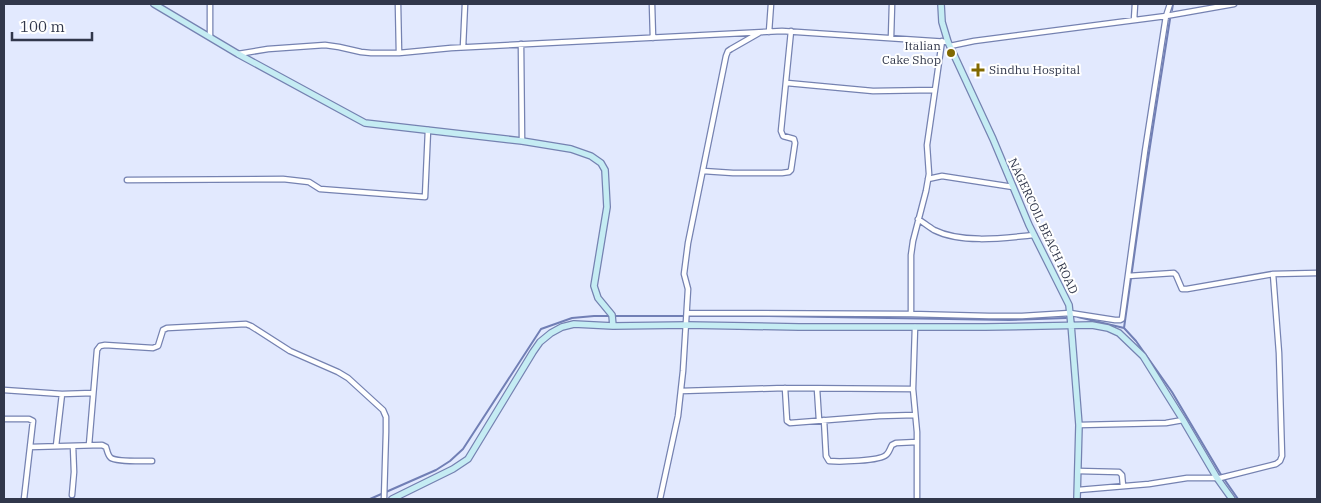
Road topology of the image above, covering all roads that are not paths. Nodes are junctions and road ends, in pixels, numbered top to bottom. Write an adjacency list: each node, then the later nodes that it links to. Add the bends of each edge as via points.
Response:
1 (154, 4): 18 (street)
2 (210, 4): 18 (street)
3 (398, 4): 24 (street)
4 (465, 4): 23 (street)
5 (652, 4): 19 (street)
6 (771, 4): 16 (street)
7 (892, 4): 20 (street)
8 (940, 4): 21 (street, NAGERCOIL BEACH ROAD)
9 (1135, 4): 14 (street)
10 (1234, 4): 12 (street)
11 (1169, 6): 12 (street); 13 (street)
12 (1175, 14): 13 (street)
13 (1166, 16): 14 (street); 38 (street)
14 (1134, 20): 21 (street)
15 (761, 32): 16 (street); 19 (street); 30 (street, via 727,53)
16 (768, 32): 17 (street)
17 (791, 32): 20 (street); 26 (street)
18 (210, 37): 25 (street)
19 (653, 38): 22 (street)
20 (891, 38): 21 (street)
21 (947, 43): 27 (street); 33 (street, NAGERCOIL BEACH ROAD)
22 (521, 44): 23 (street); 29 (street)
23 (463, 47): 24 (street)
24 (398, 53): 25 (street, via 361,52 325,45)
25 (238, 54): 28 (street, via 365,123)
26 (787, 84): 27 (street, via 873,91); 30 (street, via 781,131 795,143 789,172)
27 (935, 90): 32 (street, via 927,145)
28 (428, 130): 29 (street); 31 (street, via 425,197 320,189 309,182 283,179)
29 (522, 140): 42 (street, via 591,156 605,170 607,207 594,286)
30 (703, 171): 40 (street, via 684,274 688,290)
31 (127, 180)
32 (928, 180): 33 (street, via 942,176); 34 (street)
33 (1013, 187): 35 (street, NAGERCOIL BEACH ROAD)
34 (918, 220): 35 (street, via 940,233 964,238 994,239); 41 (street, via 911,255)
35 (1034, 234): 39 (street, NAGERCOIL BEACH ROAD)
36 (1317, 272): 37 (street)
37 (1273, 274): 38 (street, via 1183,290 1174,273); 65 (street, via 1282,459 1276,464)
38 (1130, 276): 39 (street, via 1122,319)
39 (1070, 313): 41 (street, via 1022,316); 44 (street, NAGERCOIL BEACH ROAD)
40 (687, 314): 41 (street); 43 (street)
41 (911, 314)
42 (613, 320): 43 (street); 71 (street, via 574,324 551,333 533,352 468,459 453,470)
43 (687, 324): 45 (street); 50 (street)
44 (1071, 324): 45 (street); 56 (street, via 1100,326 1123,335 1143,356); 57 (street, NAGERCOIL BEACH ROAD)
45 (915, 327): 48 (street)
46 (785, 388): 47 (street); 50 (street); 55 (street, via 788,423)
47 (817, 388): 48 (street); 55 (street)
48 (913, 389): 53 (street)
49 (4, 390): 52 (street)
50 (681, 391): 72 (street)
51 (93, 393): 52 (street); 62 (street); 69 (street, via 97,350 102,345 154,348 167,328 248,325 290,351 348,378 383,410 386,417)
52 (62, 394): 60 (street)
53 (915, 415): 55 (street); 58 (street)
54 (4, 419): 59 (street, via 32,420)
55 (821, 420): 58 (street, via 829,461 881,458 896,443)
56 (1183, 420): 57 (street); 65 (street)
57 (1079, 425): 64 (street, NAGERCOIL BEACH ROAD)
58 (917, 442): 73 (street)
59 (30, 446): 60 (street); 70 (street)
60 (56, 446): 61 (street)
61 (73, 446): 62 (street); 68 (street)
62 (89, 446): 63 (street, via 105,445 113,459)
63 (152, 460)
64 (1078, 471): 66 (street, via 1119,472); 67 (street, NAGERCOIL BEACH ROAD)
65 (1220, 477): 66 (street); 75 (street)
66 (1123, 486): 67 (street)
67 (1078, 490): 74 (street, NAGERCOIL BEACH ROAD)
68 (72, 495)
69 (384, 495)
70 (24, 499)
71 (392, 499)
72 (660, 499)
73 (917, 499)
74 (1077, 499)
75 (1232, 499)

